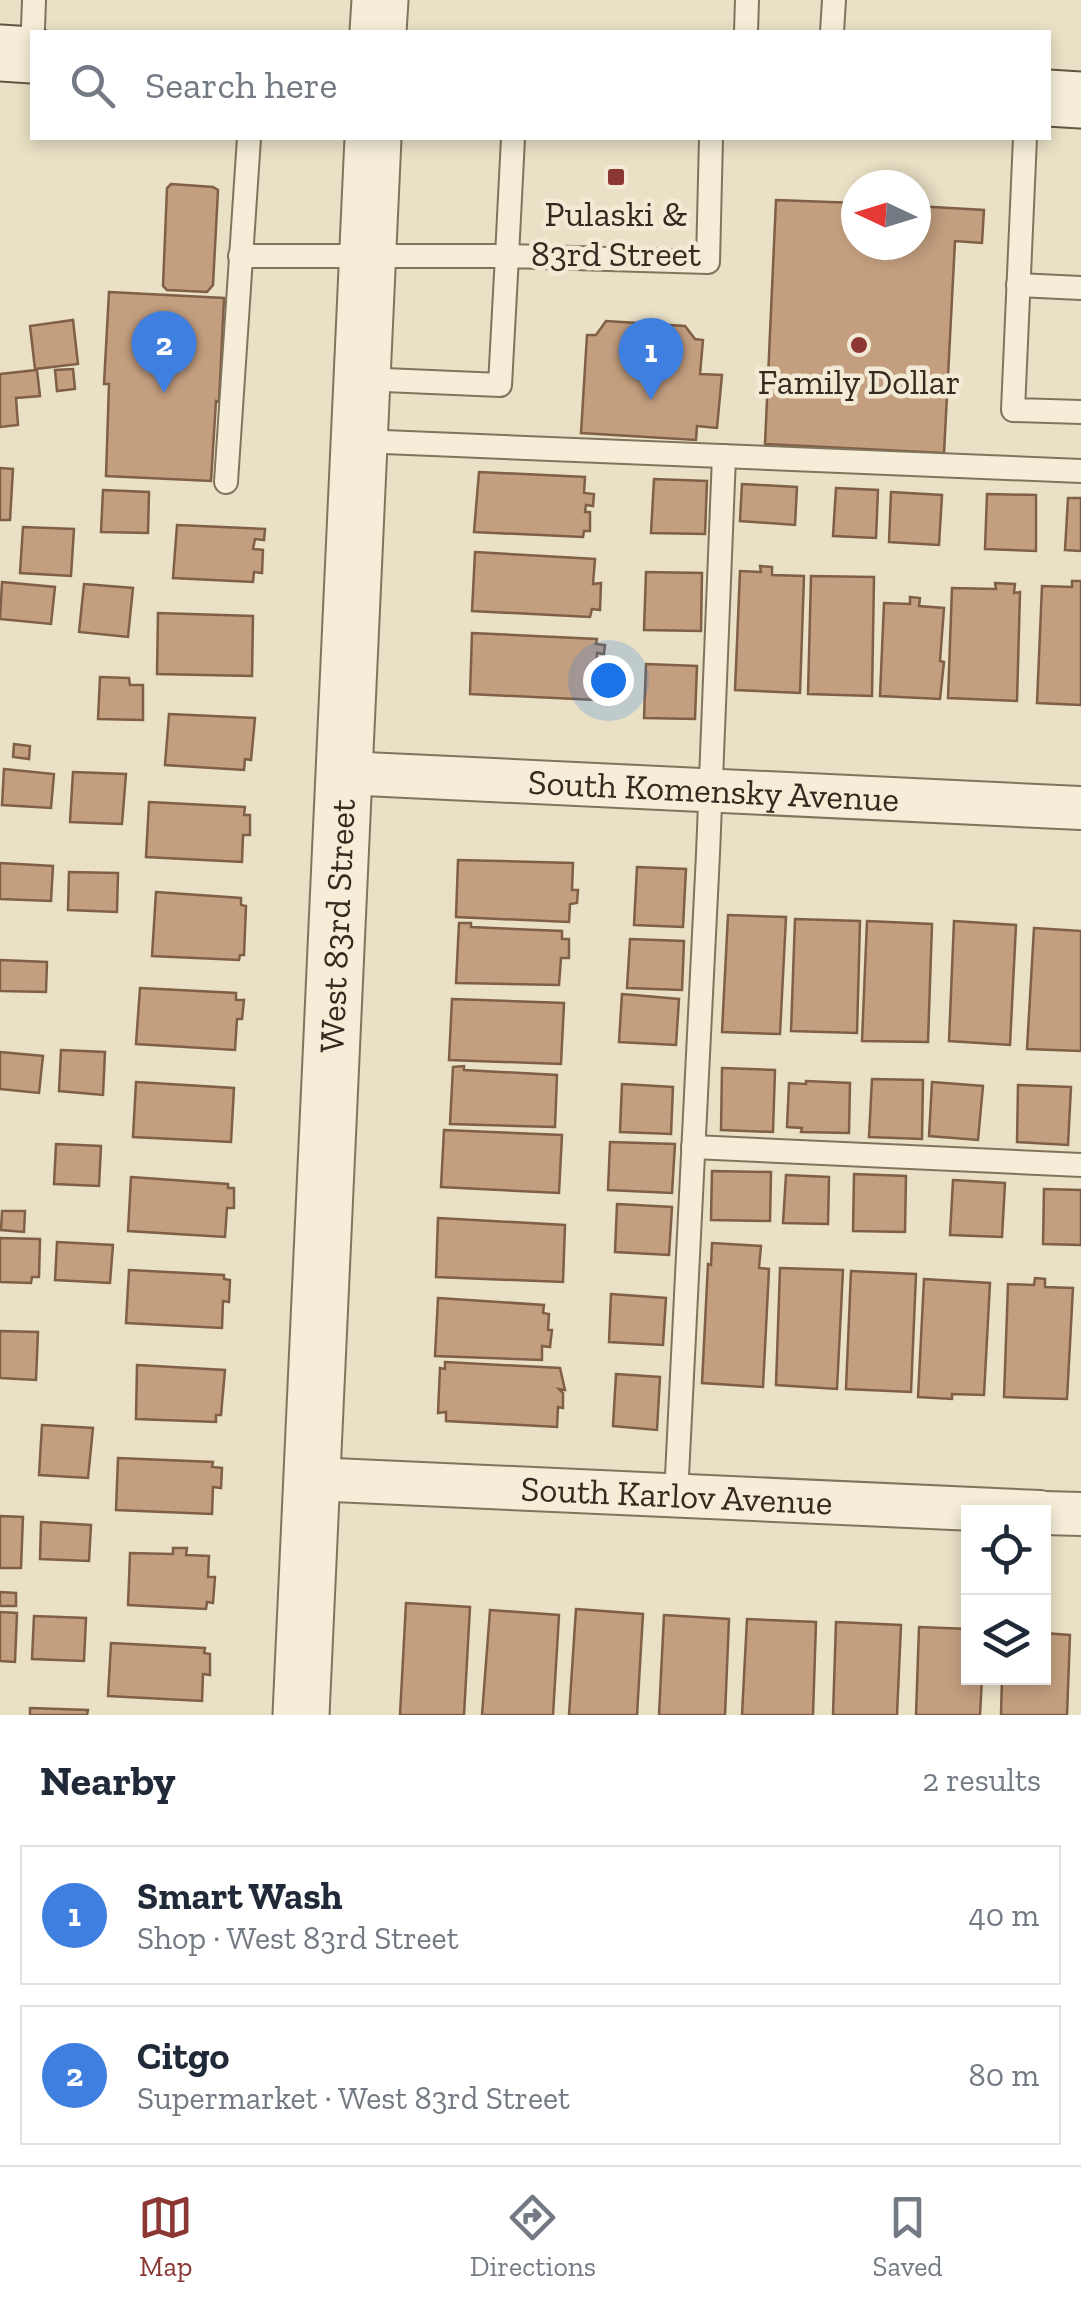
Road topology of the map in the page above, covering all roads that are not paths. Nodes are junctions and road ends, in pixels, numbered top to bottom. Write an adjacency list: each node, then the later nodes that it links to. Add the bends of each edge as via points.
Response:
1 (34, 0): 5 (lane)
2 (380, 0): 6 (street)
3 (747, 0): 7 (lane)
4 (834, 0): 8 (lane)
5 (33, 30)
6 (378, 30)
7 (746, 30)
8 (832, 30)
9 (0, 53): 10 (street)
10 (30, 54)
11 (1051, 98): 12 (street)
12 (1081, 100)
13 (248, 140): 19 (lane)
14 (373, 140): 18 (street, West 83rd Street)
15 (513, 140): 20 (lane)
16 (712, 140): 20 (lane, via 708,262)
17 (1025, 140): 21 (lane)
18 (368, 255): 19 (lane); 20 (lane); 23 (street, West 83rd Street)
19 (240, 256): 28 (lane)
20 (507, 256): 23 (lane, via 500,385)
21 (1018, 285): 22 (lane); 24 (lane, via 1013,410)
22 (1081, 288)
23 (362, 379): 25 (street, West 83rd Street)
24 (1081, 412)
25 (360, 441): 26 (lane); 29 (street, West 83rd Street)
26 (724, 456): 27 (lane); 30 (lane)
27 (1081, 471)
28 (226, 482)
29 (344, 774): 30 (street, South Komensky Avenue); 34 (street, West 83rd Street)
30 (711, 790): 31 (street, South Komensky Avenue); 32 (lane)
31 (1081, 808)
32 (693, 1148): 33 (lane); 35 (lane)
33 (1081, 1165)
34 (312, 1479): 35 (street, South Karlov Avenue); 39 (street, West 83rd Street)
35 (676, 1496): 36 (street, South Karlov Avenue)
36 (961, 1509)
37 (1051, 1513): 38 (street, South Karlov Avenue)
38 (1081, 1514)
39 (301, 1715)

